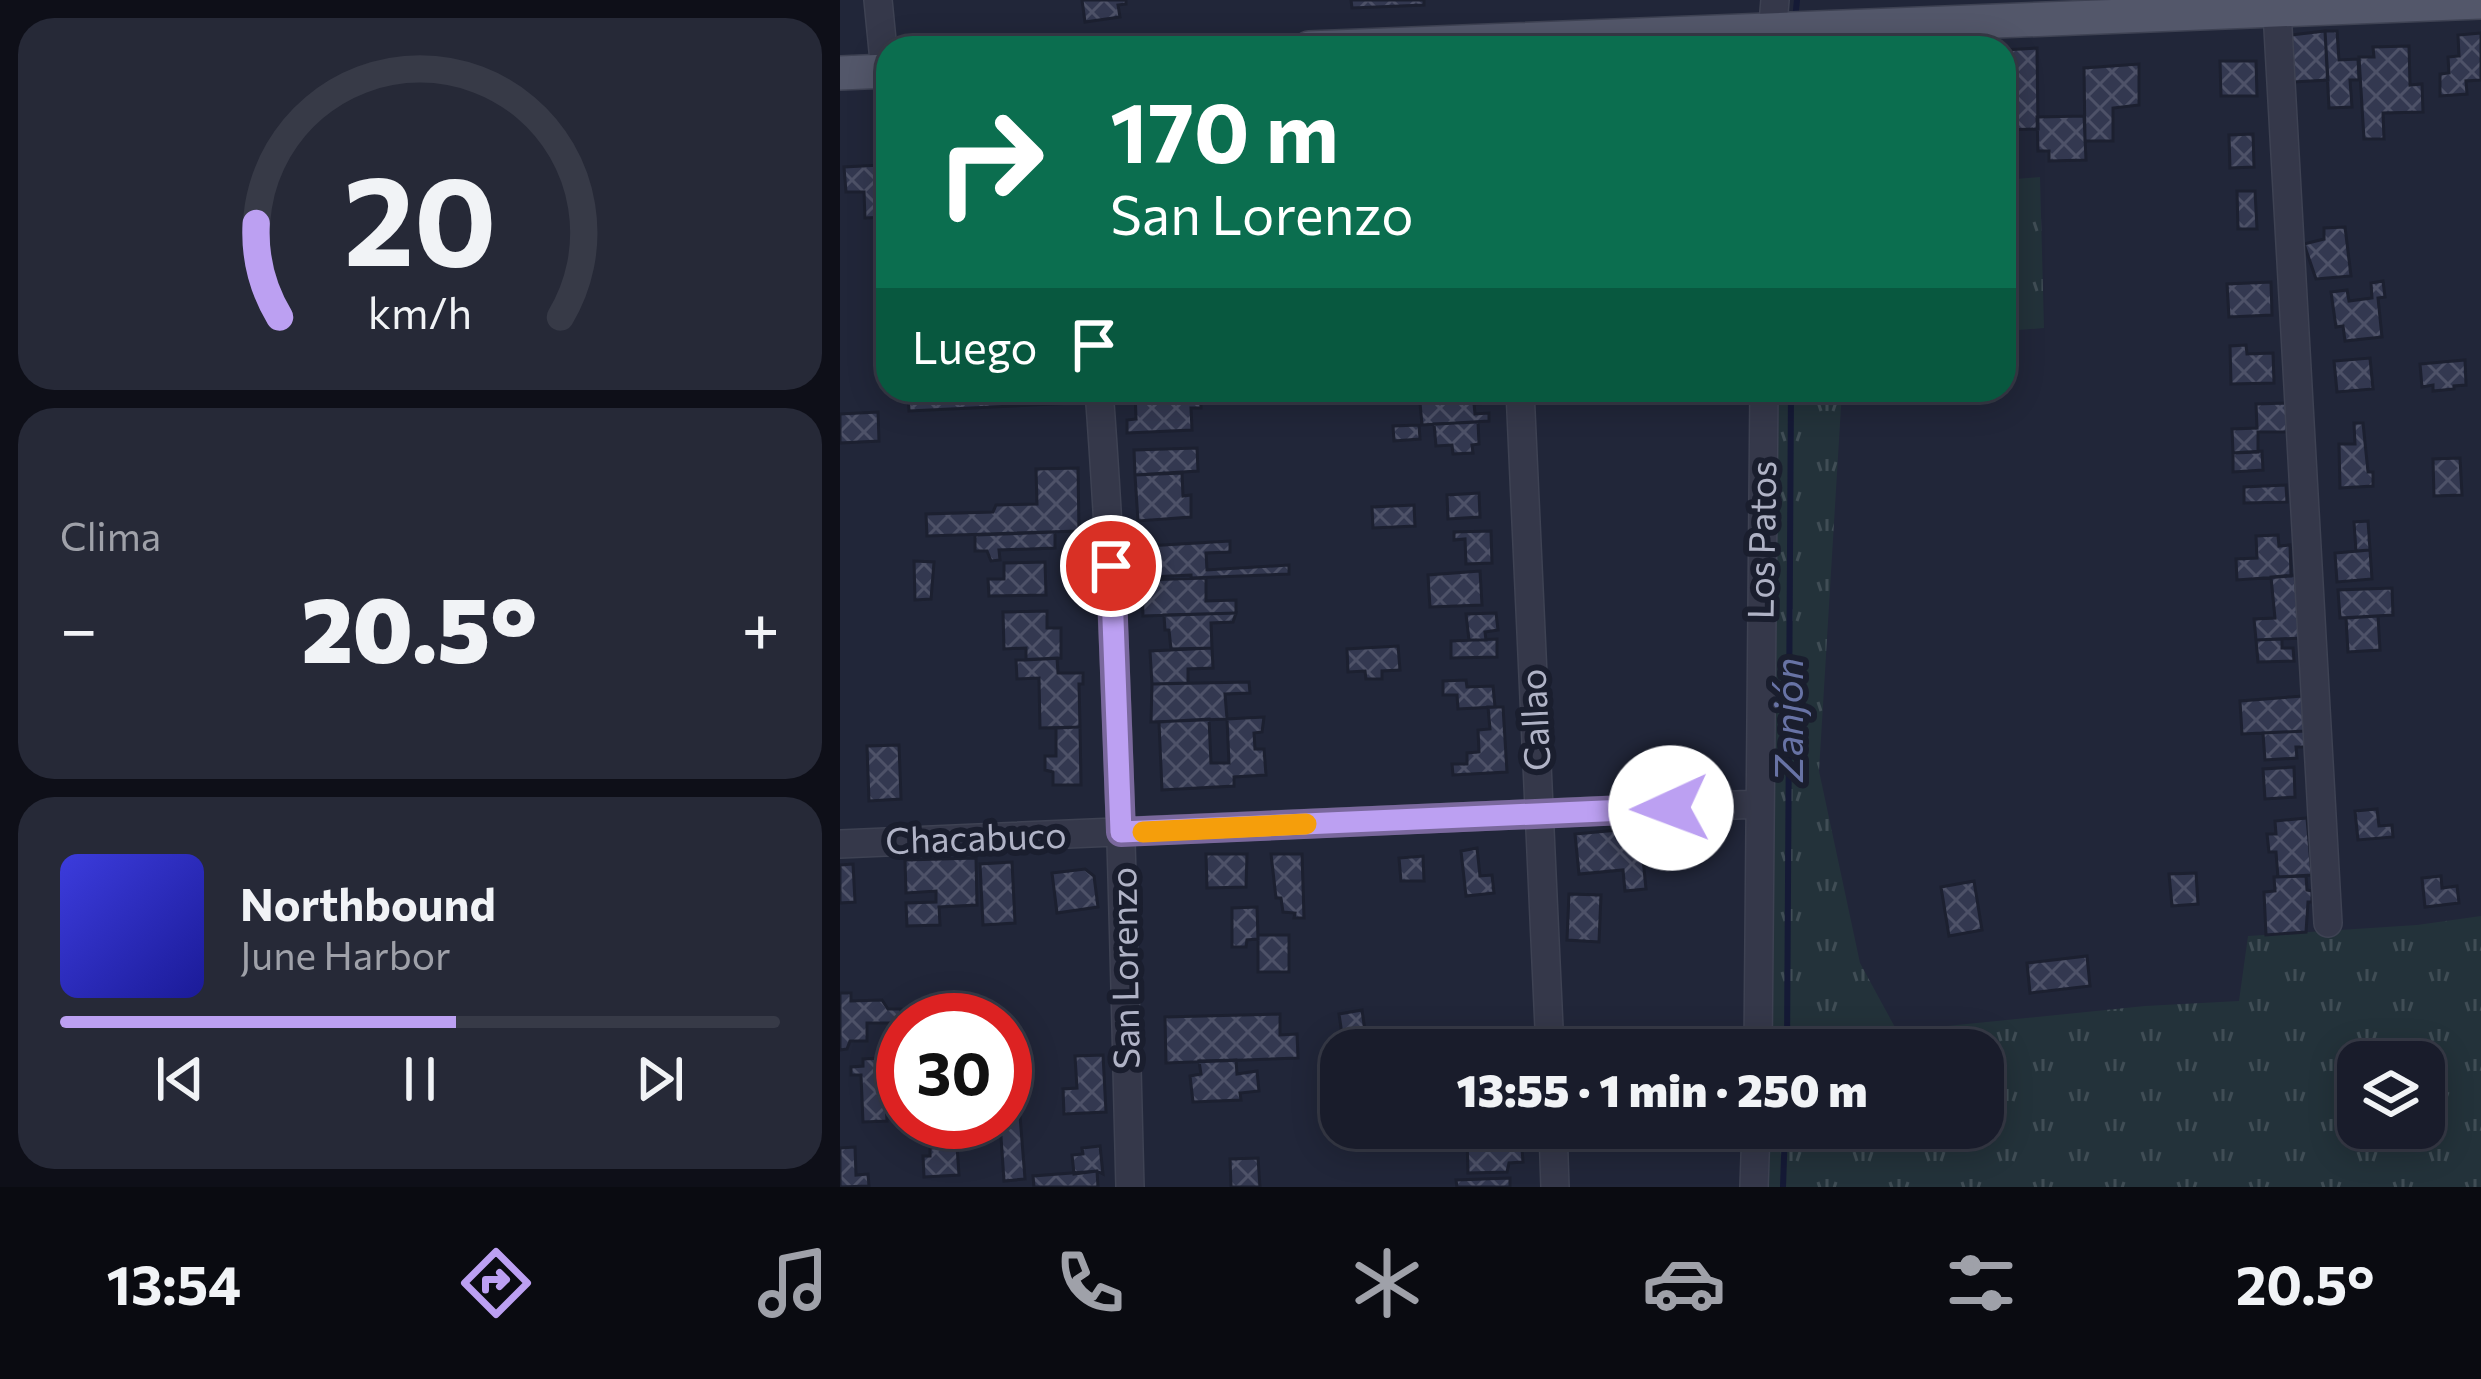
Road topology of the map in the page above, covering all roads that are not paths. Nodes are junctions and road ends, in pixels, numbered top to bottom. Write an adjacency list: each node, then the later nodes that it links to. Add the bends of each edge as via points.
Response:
1 (878, 0): 5 (street)
2 (2481, 2): 3 (main road)
3 (2277, 10): 4 (main road); 16 (street)
4 (1773, 25): 6 (main road)
5 (882, 36)
6 (1612, 36)
7 (876, 71): 8 (main road)
8 (840, 73)
9 (1100, 402): 14 (street, San Lorenzo)
10 (1521, 402): 13 (street, Callao)
11 (1764, 402): 12 (street, Los Patos)
12 (1759, 804): 13 (street, Chacabuco); 18 (street, Los Patos)
13 (1540, 814): 14 (street, Chacabuco); 17 (street, Callao)
14 (1121, 832): 15 (street, Chacabuco); 21 (street, San Lorenzo)
15 (840, 844)
16 (2328, 923)
17 (1549, 1029)
18 (1758, 1029)
19 (1554, 1149): 22 (street)
20 (1755, 1149): 23 (street)
21 (1130, 1187)
22 (1555, 1187)
23 (1754, 1187)

